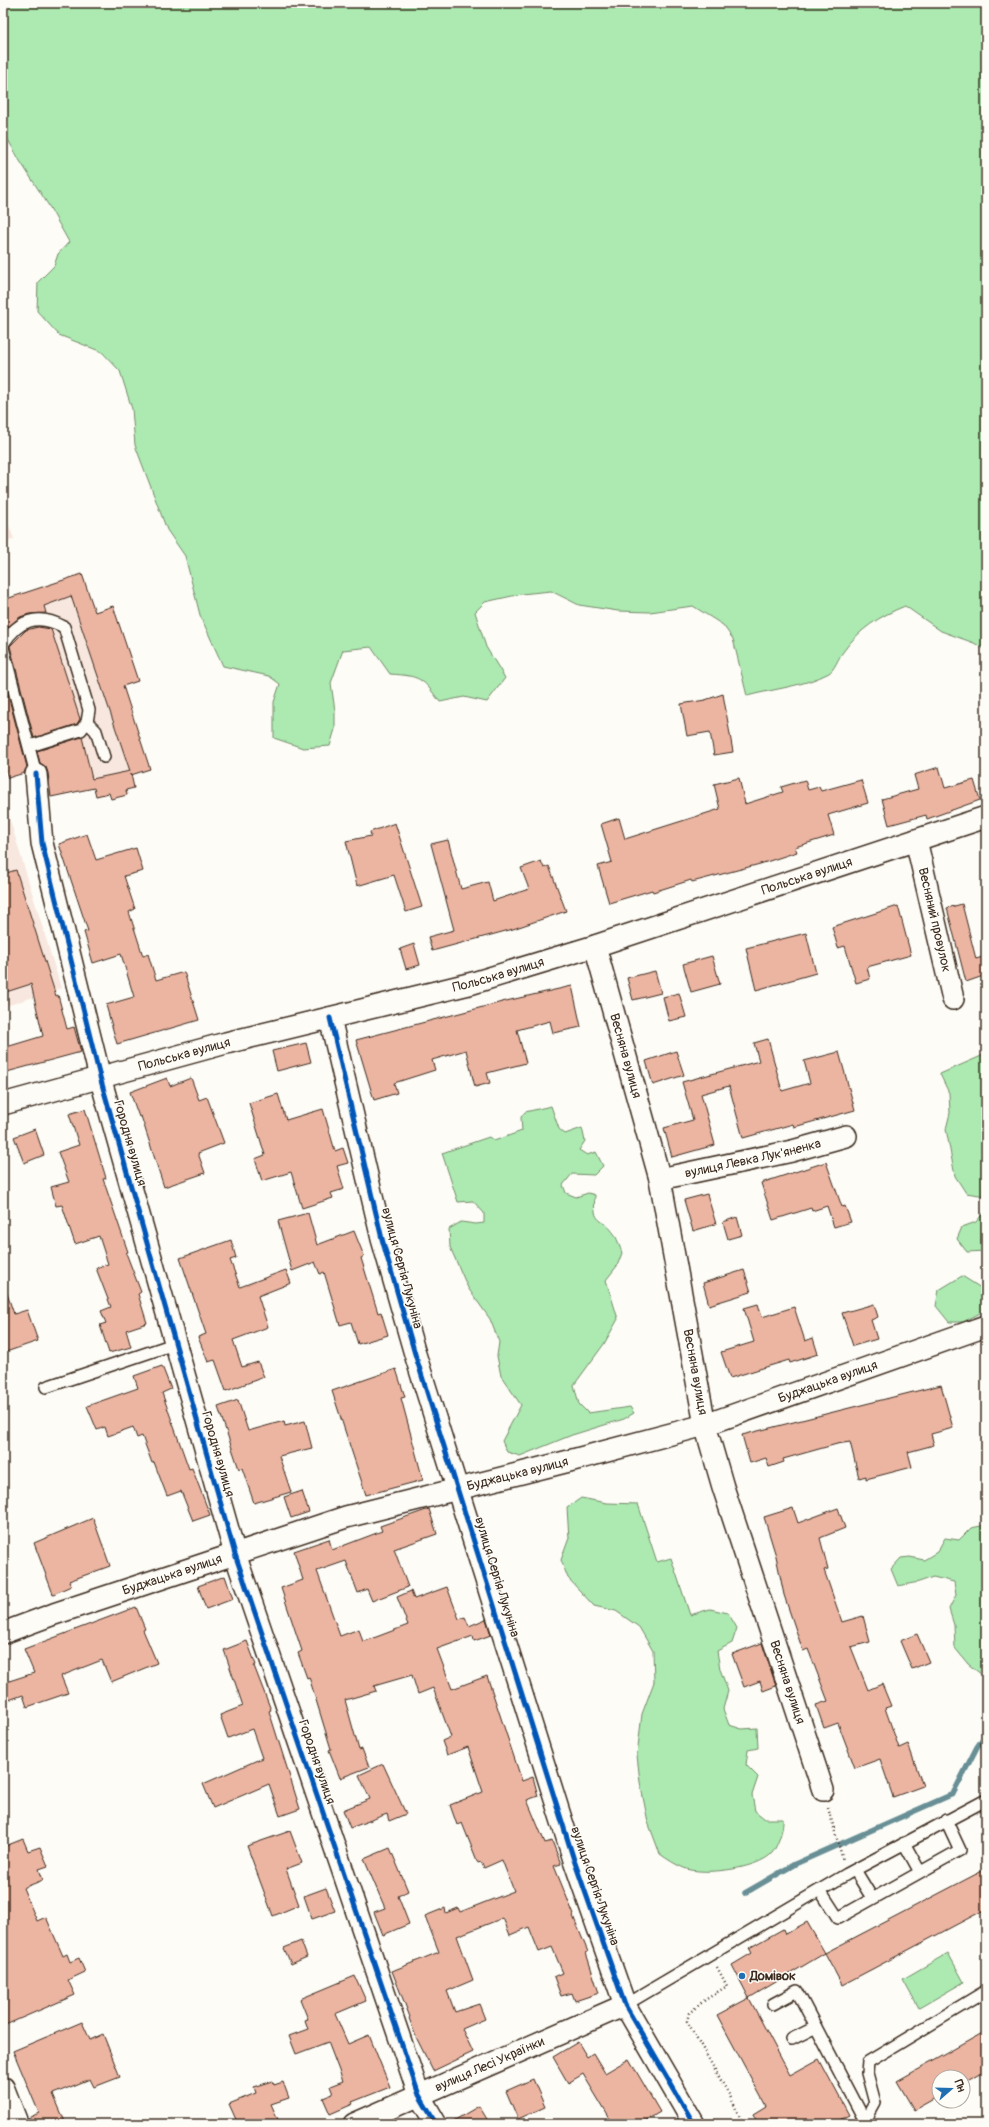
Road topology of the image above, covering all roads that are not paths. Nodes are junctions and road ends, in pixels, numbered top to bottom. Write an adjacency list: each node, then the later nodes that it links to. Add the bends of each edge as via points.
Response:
1 (3, 644): 3 (lane, via 11,631 28,620 50,620 64,627 89,710)
2 (3, 648): 4 (lane)
3 (88, 722): 4 (lane, via 81,730); 5 (lane, via 96,732)
4 (30, 746): 6 (lane)
5 (104, 756)
6 (36, 774): 12 (street, Городня вулиця, via 42,842)
7 (986, 817): 8 (street, Польська вулиця)
8 (916, 840): 9 (street, Польська вулиця); 10 (street, Весняний провулок)
9 (595, 946): 11 (street, Польська вулиця, via 473,983); 15 (street, Весняна вулиця)
10 (953, 999)
11 (330, 1018): 12 (street, Польська вулиця); 20 (street, вулиця Сергія Лукуніна, via 382,1239 414,1354)
12 (100, 1076): 13 (street, Польська вулиця); 17 (street, Городня вулиця)
13 (3, 1104)
14 (846, 1136): 15 (street, вулиця Левка Лук'яненка)
15 (660, 1180): 19 (street, Весняна вулиця)
16 (986, 1326): 19 (street, Буджацька вулиця)
17 (174, 1344): 18 (lane); 21 (street, Городня вулиця)
18 (46, 1387)
19 (704, 1425): 20 (street, Буджацька вулиця); 23 (street, Весняна вулиця)
20 (458, 1488): 21 (street, Буджацька вулиця, via 346,1517); 33 (street, вулиця Сергія Лукуніна, via 572,1852)
21 (235, 1554): 22 (street, Буджацька вулиця); 37 (street, Городня вулиця)
22 (3, 1633)
23 (823, 1790)
24 (986, 1800): 25 (lane)
25 (946, 1820): 26 (lane); 28 (lane, via 960,1850)
26 (904, 1843): 27 (lane); 28 (lane)
27 (855, 1870): 29 (lane); 30 (lane)
28 (920, 1872): 30 (lane)
29 (820, 1890): 30 (lane, via 838,1918); 33 (lane)
30 (872, 1898)
31 (986, 1991): 38 (lane, via 868,2062 867,2073 875,2104)
32 (774, 2004): 34 (lane, via 797,1991)
33 (625, 2005): 37 (street, вулиця Лесі Українки); 42 (street, вулиця Сергія Лукуніна)
34 (816, 2027): 35 (lane); 38 (lane)
35 (792, 2039)
36 (3, 2088): 39 (main road)
37 (419, 2094): 40 (street, вулиця Лесі Українки); 41 (street, Городня вулиця)
38 (862, 2122)
39 (17, 2124)
40 (354, 2124)
41 (436, 2124)
42 (694, 2124)

